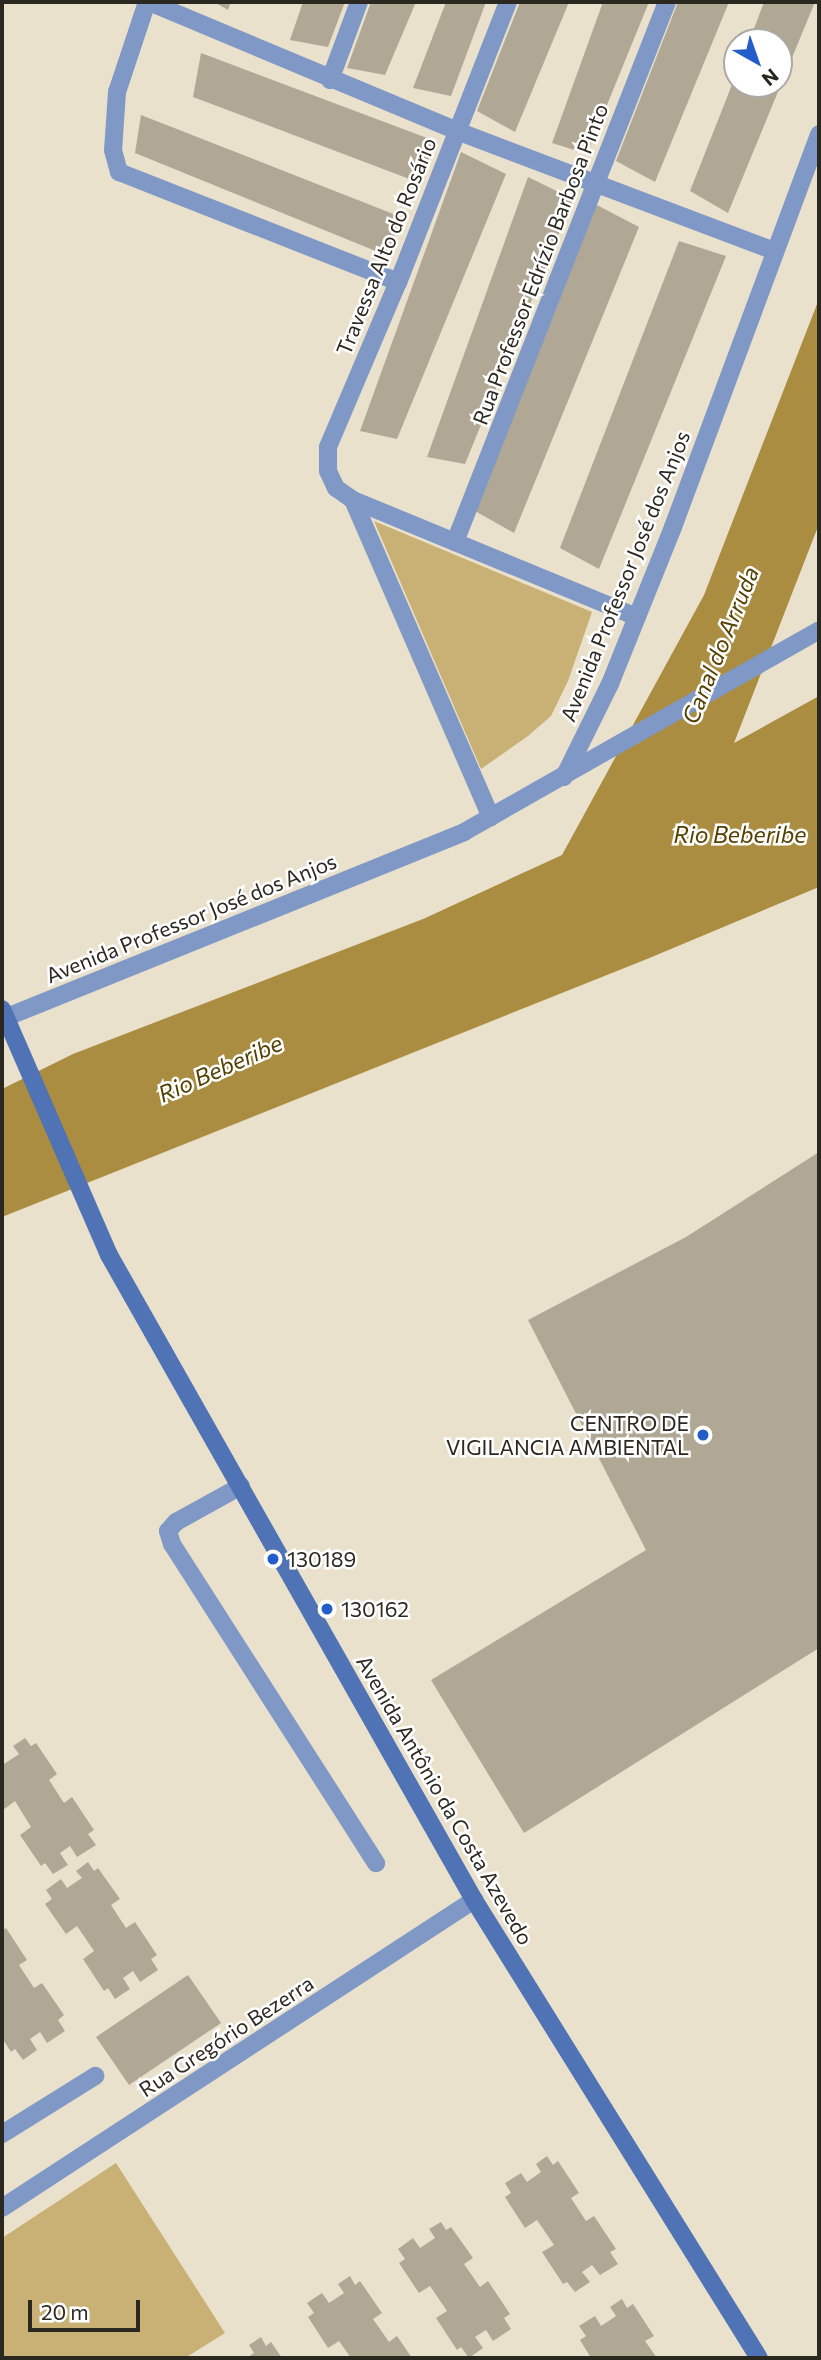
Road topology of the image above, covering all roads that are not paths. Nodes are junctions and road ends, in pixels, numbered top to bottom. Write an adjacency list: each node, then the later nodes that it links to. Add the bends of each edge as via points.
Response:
1 (148, 2): 5 (street); 10 (street, via 117,92 113,150 118,172)
2 (359, 2): 5 (street)
3 (508, 2): 6 (street, Travessa Alto do Rosário)
4 (667, 2): 8 (street, Rua Professor Edrízio Barbosa Pinto)
5 (330, 80): 6 (street)
6 (457, 131): 8 (street); 10 (street, Travessa Alto do Rosário)
7 (819, 134): 9 (street, Avenida Professor José dos Anjos)
8 (596, 184): 9 (street); 12 (street, Rua Professor Edrízio Barbosa Pinto)
9 (775, 251): 13 (street, Avenida Professor José dos Anjos)
10 (398, 282): 11 (street, Travessa Alto do Rosário, via 328,447 328,471 336,488)
11 (354, 500): 12 (street); 16 (street)
12 (455, 542): 13 (street)
13 (637, 617): 15 (street, Avenida Professor José dos Anjos)
14 (819, 629): 15 (street)
15 (564, 776): 16 (street, Avenida Professor José dos Anjos)
16 (491, 817): 17 (street, Avenida Professor José dos Anjos, via 464,832)
17 (3, 1015): 18 (main road, Avenida Antônio da Costa Azevedo, via 109,1255)
18 (240, 1486): 19 (street, via 176,1522 168,1531 172,1544); 20 (main road, Avenida Antônio da Costa Azevedo)
19 (376, 1863)
20 (474, 1900): 23 (street, Rua Gregório Bezerra); 24 (main road, Avenida Antônio da Costa Azevedo)
21 (95, 2076): 22 (street)
22 (2, 2133)
23 (2, 2208)
24 (759, 2358)

